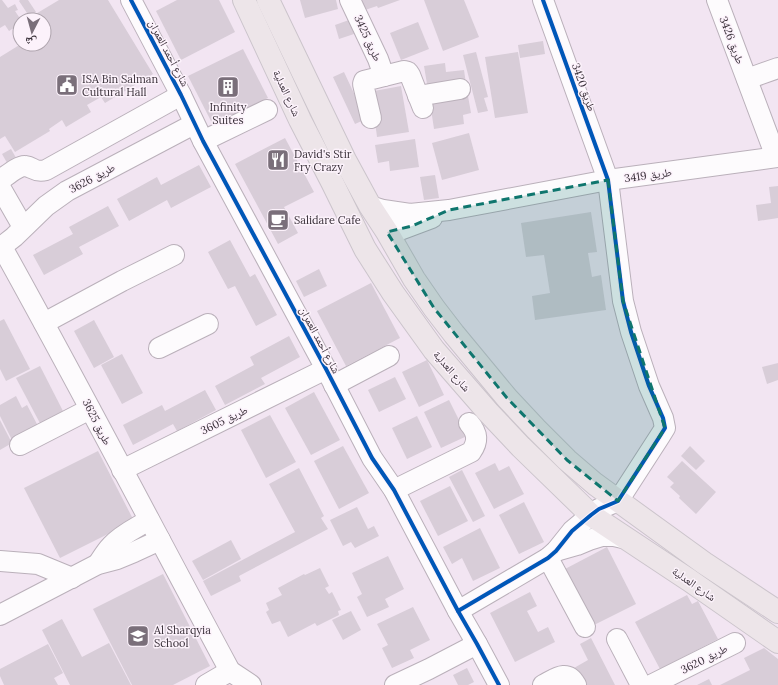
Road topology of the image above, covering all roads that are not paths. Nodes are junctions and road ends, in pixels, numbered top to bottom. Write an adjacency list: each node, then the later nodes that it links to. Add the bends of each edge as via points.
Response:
1 (244, 0): 18 (main road, شارع العدلية)
2 (268, 0): 20 (main road, شارع العدلية)
3 (350, 0): 8 (street, طريق 3425)
4 (543, 0): 17 (street, طريق 3420)
5 (717, 0): 9 (street, طريق 3426)
6 (135, 1): 11 (street, شارع أحمد العمران)
7 (778, 68): 9 (street)
8 (384, 76): 10 (street, via 408,72 421,102); 13 (street, via 364,81 363,84)
9 (747, 79): 15 (street, طريق 3426)
10 (460, 89)
11 (181, 95): 14 (street, شارع أحمد العمران); 16 (street, via 46,170 38,171 21,166)
12 (267, 110): 14 (street, طريق 3626)
13 (371, 118)
14 (199, 133): 22 (street, طريق 3626, via 67,191); 30 (street, شارع أحمد العمران)
15 (777, 157): 17 (street, طريق 3419)
16 (0, 180)
17 (608, 180): 21 (street, طريق 3419); 36 (street, طريق 3420, via 623,300 631,332 665,428)
18 (332, 182): 23 (main road, via 343,187 376,230); 37 (main road, شارع العدلية, via 369,255 434,350 521,447)
19 (0, 187): 22 (street)
20 (370, 206): 21 (street, طريق 3419, via 410,214); 23 (main road, شارع العدلية)
21 (449, 210): 23 (street, طريق 3419, via 412,226)
22 (23, 227): 24 (street, طريق 3626)
23 (387, 232): 36 (main road, شارع العدلية, via 434,308 507,398 567,460)
24 (1, 248): 26 (street, طريق 3625)
25 (174, 255): 26 (street)
26 (44, 323): 31 (street, طريق 3625)
27 (208, 324): 28 (street)
28 (159, 348)
29 (389, 356): 30 (street, طريق 3605)
30 (330, 377): 34 (street, طريق 3605); 35 (street, شارع أحمد العمران, via 372,458)
31 (90, 409): 33 (street); 34 (street, طريق 3625)
32 (468, 423): 35 (street, via 476,434 471,452)
33 (20, 445)
34 (122, 470): 38 (street, طريق 3625)
35 (394, 490): 45 (street, شارع أحمد العمران)
36 (618, 501): 37 (street); 46 (main road, شارع العدلية)
37 (591, 515): 39 (main road, شارع العدلية); 41 (street, via 572,531)
38 (149, 520): 40 (street, طريق 3625); 43 (street, via 120,538)
39 (627, 539): 41 (street, via 602,536); 50 (main road, شارع العدلية)
40 (160, 540): 43 (street); 53 (street, طريق 3625)
41 (552, 554): 45 (street); 48 (street)
42 (0, 561): 44 (street, via 38,564)
43 (98, 564): 44 (street)
44 (72, 578): 47 (street)
45 (458, 611): 52 (street, شارع أحمد العمران)
46 (778, 612)
47 (0, 615)
48 (585, 627)
49 (617, 639): 60 (street)
50 (778, 642)
51 (735, 643): 61 (street, طريق 3620)
52 (477, 644): 56 (street); 57 (street, شارع أحمد العمران)
53 (230, 671): 54 (street); 55 (street, طريق 3625)
54 (206, 685)
55 (251, 685)
56 (395, 685)
57 (499, 685)
58 (543, 685): 59 (street, via 564,676 571,678)
59 (576, 685)
60 (641, 685)
61 (651, 685)

